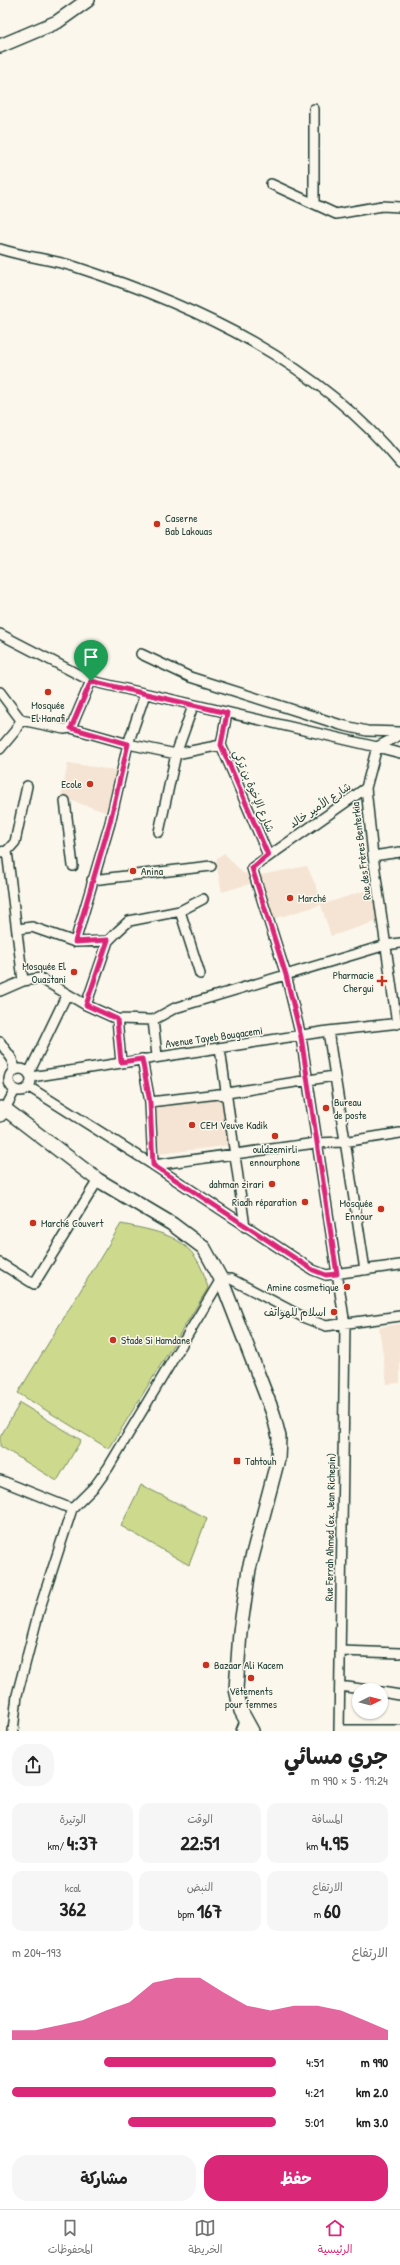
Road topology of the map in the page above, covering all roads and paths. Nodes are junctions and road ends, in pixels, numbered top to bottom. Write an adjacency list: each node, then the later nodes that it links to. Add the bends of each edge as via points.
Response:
1 (88, 0): 2 (main road, via 56,22)
2 (0, 46)
3 (314, 109): 5 (street)
4 (271, 184): 5 (street)
5 (314, 202): 6 (street, via 336,214 382,206)
6 (400, 207)
7 (0, 249): 8 (street, via 76,267 222,324 283,360 322,387 378,436)
8 (400, 463)
9 (0, 634): 11 (street)
10 (141, 654): 18 (street, via 190,677 341,725 367,731)
11 (91, 681): 13 (street); 17 (street)
12 (0, 692): 16 (street)
13 (145, 694): 14 (street); 19 (street)
14 (193, 706): 15 (street); 24 (street)
15 (227, 713): 20 (street, شارع الإخوة بن تركي); 21 (street)
16 (21, 720): 17 (street, via 64,729); 22 (street)
17 (71, 728): 19 (street)
18 (400, 734): 21 (street)
19 (128, 744): 24 (street); 35 (street, via 110,822)
20 (221, 745): 24 (street); 31 (street, شارع الإخوة بن تركي)
21 (377, 746): 23 (street); 26 (street, Rue des Frères Benterkia)
22 (0, 749)
23 (400, 753)
24 (176, 754): 28 (street)
25 (27, 786): 29 (street, via 15,842)
26 (366, 788): 31 (street, شارع الأمير خالد); 32 (street, Rue des Frères Benterkia)
27 (65, 801): 33 (street)
28 (159, 832)
29 (3, 851): 39 (street)
30 (400, 852): 32 (street)
31 (268, 855): 38 (street, شارع الأمير خالد, via 252,868)
32 (373, 856): 43 (street, Rue des Frères Benterkia)
33 (74, 866)
34 (211, 866): 35 (street)
35 (92, 880): 41 (street)
36 (203, 899): 37 (street)
37 (180, 911): 40 (street, via 129,921); 44 (street)
38 (270, 923): 45 (street, Rue Ferrah Ahmed (ex. Jean Richepin))
39 (18, 929): 41 (street, via 32,927); 46 (street)
40 (108, 940): 41 (street); 49 (street)
41 (75, 942)
42 (400, 943): 43 (street)
43 (386, 945): 45 (street); 52 (street, Rue des Frères Benterkia)
44 (200, 974)
45 (286, 975): 51 (street, via 175,1008); 54 (street, Rue Ferrah Ahmed (ex. Jean Richepin))
46 (22, 981): 47 (street); 48 (street, via 40,978)
47 (0, 991)
48 (67, 994): 49 (street); 61 (street)
49 (86, 1005): 50 (street)
50 (117, 1019): 51 (street); 59 (street)
51 (153, 1020): 57 (street)
52 (399, 1024): 53 (street, Avenue Tayeb Bougacemi)
53 (328, 1031): 54 (street, Avenue Tayeb Bougacemi); 62 (street)
54 (301, 1037): 56 (street, Avenue Tayeb Bougacemi); 63 (street, Rue Ferrah Ahmed (ex. Jean Richepin))
55 (0, 1042): 60 (street, via 12,1059)
56 (220, 1048): 57 (street, Avenue Tayeb Bougacemi); 66 (street)
57 (157, 1056): 58 (street, Avenue Tayeb Bougacemi)
58 (142, 1059): 59 (street, Avenue Tayeb Bougacemi); 67 (street)
59 (121, 1062): 61 (street, Avenue Tayeb Bougacemi)
60 (14, 1071): 61 (street, via 21,1069); 65 (street, via 9,1082)
61 (30, 1075): 64 (street)
62 (334, 1076): 63 (street); 70 (street)
63 (307, 1080): 66 (street); 71 (street, Rue Ferrah Ahmed (ex. Jean Richepin))
64 (30, 1087): 65 (street, via 24,1091); 73 (street)
65 (15, 1090): 68 (street)
66 (227, 1093): 67 (street); 72 (street)
67 (150, 1102): 73 (street)
68 (2, 1110): 74 (main road)
69 (400, 1133): 70 (street)
70 (344, 1142): 71 (street); 78 (street)
71 (316, 1143): 72 (street); 79 (street, Rue Ferrah Ahmed (ex. Jean Richepin))
72 (234, 1154): 73 (street); 75 (street)
73 (153, 1165): 75 (street)
74 (98, 1180): 76 (street, via 34,1284); 80 (main road, via 172,1224 204,1248)
75 (245, 1227): 79 (street, via 313,1270 326,1275)
76 (0, 1263)
77 (400, 1265): 78 (street)
78 (365, 1270): 79 (street)
79 (337, 1274): 82 (street, Rue Ferrah Ahmed (ex. Jean Richepin))
80 (221, 1279): 82 (street, via 231,1279 305,1318 326,1326); 84 (street, via 108,1468 95,1486); 91 (main road, via 273,1412 279,1437 278,1459 249,1569 240,1632 236,1689)
81 (400, 1316): 82 (street)
82 (345, 1325): 85 (street, Rue Ferrah Ahmed (ex. Jean Richepin))
83 (0, 1480): 84 (street)
84 (72, 1509): 94 (street, via 39,1611 18,1695)
85 (340, 1651): 86 (street); 87 (street, Rue Ferrah Ahmed (ex. Jean Richepin))
86 (400, 1652)
87 (340, 1686): 88 (street); 92 (street, Rue Ferrah Ahmed (ex. Jean Richepin))
88 (352, 1688)
89 (388, 1693): 90 (street)
90 (400, 1695)
91 (246, 1728)
92 (339, 1730): 93 (street)
93 (400, 1730)
94 (13, 1731)

